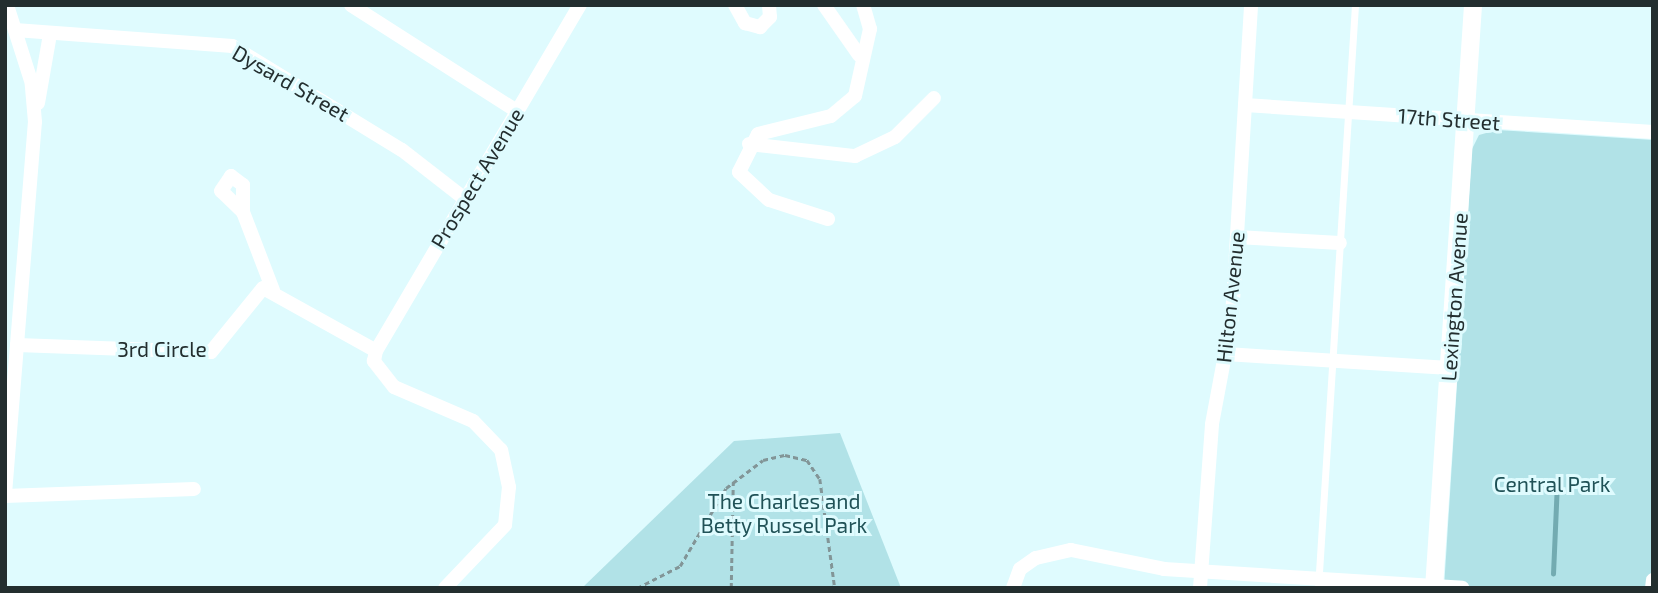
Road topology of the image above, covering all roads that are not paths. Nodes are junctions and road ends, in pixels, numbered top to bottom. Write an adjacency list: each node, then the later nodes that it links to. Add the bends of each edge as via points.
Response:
1 (7, 5): 11 (street)
2 (351, 5): 16 (street)
3 (580, 5): 16 (street, Prospect Avenue)
4 (735, 5): 5 (street, via 745,23 760,27 771,17)
5 (769, 5)
6 (824, 5): 13 (street)
7 (863, 5): 13 (street, via 870,29)
8 (1251, 5): 15 (street, Hilton Avenue)
9 (1355, 5): 17 (lane)
10 (1473, 5): 18 (street, Lexington Avenue)
11 (15, 30): 12 (street, Dysard Street); 19 (street, via 32,84)
12 (50, 34): 19 (street); 22 (street, Dysard Street, via 232,46 402,150)
13 (859, 55): 21 (street, via 859,85 848,103 815,121 770,127)
14 (934, 98): 21 (street, via 895,137 855,156)
15 (1245, 105): 17 (street, 17th Street); 25 (street, Hilton Avenue)
16 (517, 111): 22 (street, Prospect Avenue)
17 (1348, 111): 18 (street, 17th Street); 26 (lane)
18 (1466, 120): 20 (street, 17th Street); 32 (street, Lexington Avenue)
19 (35, 122): 28 (street)
20 (1653, 132)
21 (749, 144): 24 (street, via 739,172 744,183 787,208)
22 (465, 199): 29 (street, Prospect Avenue)
23 (243, 212): 27 (street)
24 (828, 219)
25 (1237, 237): 26 (street); 30 (street, Hilton Avenue)
26 (1340, 243): 31 (lane)
27 (274, 290): 28 (street, 3rd Circle, via 256,290 225,342 211,352); 29 (street)
28 (17, 345): 34 (street)
29 (376, 351): 39 (street, via 374,361 394,387 473,421 502,450 509,487 505,525)
30 (1226, 354): 31 (street); 35 (street, Hilton Avenue, via 1212,424)
31 (1334, 361): 32 (street); 37 (lane)
32 (1450, 368): 38 (street, Lexington Avenue)
33 (194, 489): 34 (street)
34 (5, 495)
35 (1201, 571): 37 (street); 40 (street, via 1051,551 1020,569); 41 (street, Hilton Avenue)
36 (1653, 580): 43 (street)
37 (1318, 584): 38 (street)
38 (1434, 587): 42 (street)
39 (445, 588)
40 (1013, 588)
41 (1200, 588)
42 (1462, 588)
43 (1652, 588)

